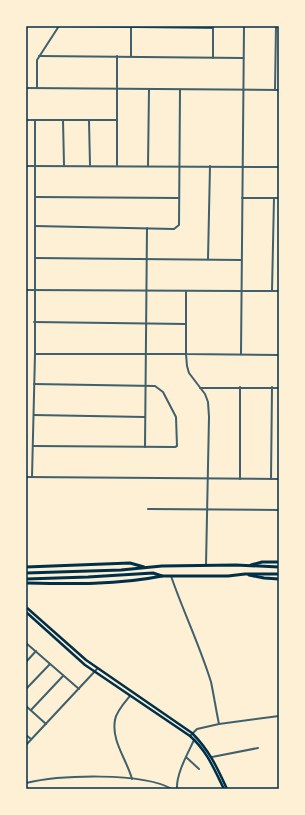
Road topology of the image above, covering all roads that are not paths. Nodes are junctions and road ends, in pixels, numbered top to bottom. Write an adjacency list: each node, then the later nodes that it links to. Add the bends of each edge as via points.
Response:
1 (59, 26): 2 (street); 8 (street)
2 (131, 26): 5 (street); 10 (street)
3 (244, 26): 12 (street)
4 (276, 26): 6 (street)
5 (213, 27): 11 (street)
6 (276, 29): 7 (street); 13 (street)
7 (279, 29)
8 (39, 56): 9 (street); 16 (street, via 36,67)
9 (117, 56): 10 (street); 17 (street)
10 (131, 56): 11 (street)
11 (213, 58): 12 (street)
12 (243, 58): 20 (street)
13 (275, 58): 14 (street); 21 (street)
14 (279, 59)
15 (26, 88): 16 (street)
16 (37, 88): 17 (street)
17 (116, 89): 18 (street); 27 (street)
18 (149, 89): 19 (street); 33 (street)
19 (180, 90): 20 (street); 35 (street)
20 (243, 90): 21 (street); 36 (street)
21 (275, 90): 22 (street)
22 (279, 90)
23 (26, 120): 24 (street)
24 (35, 120): 25 (street); 32 (street)
25 (63, 120): 26 (street); 28 (street)
26 (90, 120): 27 (street); 29 (street)
27 (117, 120): 30 (street)
28 (64, 165): 29 (street); 32 (street)
29 (90, 165): 30 (street)
30 (117, 165): 33 (street)
31 (26, 166): 32 (street)
32 (36, 166): 38 (street)
33 (148, 166): 35 (street)
34 (210, 166): 35 (street); 36 (street); 47 (street)
35 (179, 167): 39 (street)
36 (242, 167): 37 (street); 40 (street)
37 (279, 167)
38 (35, 197): 39 (street); 43 (street)
39 (178, 198): 44 (street, via 177,227)
40 (242, 198): 41 (street); 48 (street)
41 (274, 198): 42 (street); 51 (street)
42 (279, 198)
43 (35, 226): 44 (street); 45 (street)
44 (147, 228): 46 (street)
45 (35, 258): 46 (street); 50 (street)
46 (146, 259): 47 (street); 53 (street)
47 (208, 259): 48 (street)
48 (241, 260): 55 (street)
49 (26, 290): 50 (street)
50 (34, 290): 53 (street); 56 (street)
51 (272, 291): 52 (street); 55 (street)
52 (279, 291)
53 (146, 292): 54 (street); 57 (street)
54 (186, 292): 55 (street); 58 (street)
55 (241, 292): 62 (street)
56 (34, 322): 57 (street); 59 (street)
57 (146, 324): 58 (street); 60 (street)
58 (186, 324): 61 (street)
59 (35, 354): 60 (street); 64 (street)
60 (146, 354): 61 (street); 65 (street)
61 (186, 354): 62 (street); 67 (street, via 189,373)
62 (241, 354): 63 (street)
63 (279, 355)
64 (34, 384): 65 (street); 70 (street)
65 (145, 386): 71 (street); 73 (street, via 155,386 160,390 175,413 177,421 177,446)
66 (240, 387): 67 (street); 68 (street); 77 (street)
67 (200, 388): 76 (street, via 208,402)
68 (272, 388): 69 (street); 78 (street)
69 (279, 388)
70 (34, 415): 71 (street); 72 (street)
71 (145, 417): 73 (street)
72 (33, 446): 73 (street); 75 (street)
73 (145, 447)
74 (26, 477): 75 (street)
75 (32, 477): 76 (street)
76 (207, 479): 77 (street); 81 (street)
77 (240, 479): 78 (street)
78 (271, 479): 79 (street)
79 (279, 479)
80 (148, 509): 81 (street)
81 (207, 510): 82 (street); 84 (street)
82 (279, 510)
83 (279, 562): 85 (main road, via 262,562)
84 (206, 566): 85 (main road); 87 (main road)
85 (248, 566): 88 (main road)
86 (26, 567): 87 (main road, via 130,563)
87 (144, 567): 89 (main road)
88 (279, 568)
89 (26, 573)
90 (245, 574): 91 (main road); 93 (main road); 95 (main road)
91 (279, 574)
92 (162, 576): 93 (main road); 94 (main road, via 152,573); 96 (main road, via 105,582)
93 (171, 576): 113 (street, via 207,671)
94 (26, 579)
95 (279, 580)
96 (27, 584)
97 (26, 607): 103 (main road)
98 (26, 612): 104 (main road)
99 (26, 643): 100 (street)
100 (36, 651): 101 (street); 102 (street)
101 (26, 662)
102 (50, 664): 105 (street); 106 (street)
103 (97, 669): 104 (street); 114 (main road)
104 (95, 672): 107 (street); 108 (main road)
105 (63, 676): 107 (street); 110 (street)
106 (26, 689)
107 (79, 689): 112 (street)
108 (130, 696): 116 (main road); 124 (street, via 115,718 115,728 119,749)
109 (26, 706): 110 (street)
110 (31, 710): 112 (street)
111 (279, 716): 113 (street)
112 (46, 724): 117 (street)
113 (219, 724): 114 (street, via 197,729)
114 (192, 733): 116 (street); 122 (main road)
115 (26, 735): 117 (street)
116 (190, 736): 118 (main road)
117 (31, 740): 119 (street)
118 (194, 740): 121 (street); 128 (main road, via 211,761)
119 (26, 745)
120 (258, 748): 122 (street)
121 (186, 757): 123 (street); 127 (street)
122 (212, 757): 129 (main road)
123 (199, 769)
124 (132, 779): 125 (street, via 76,776); 126 (street)
125 (26, 783)
126 (172, 789)
127 (177, 789)
128 (224, 789)
129 (227, 789)

